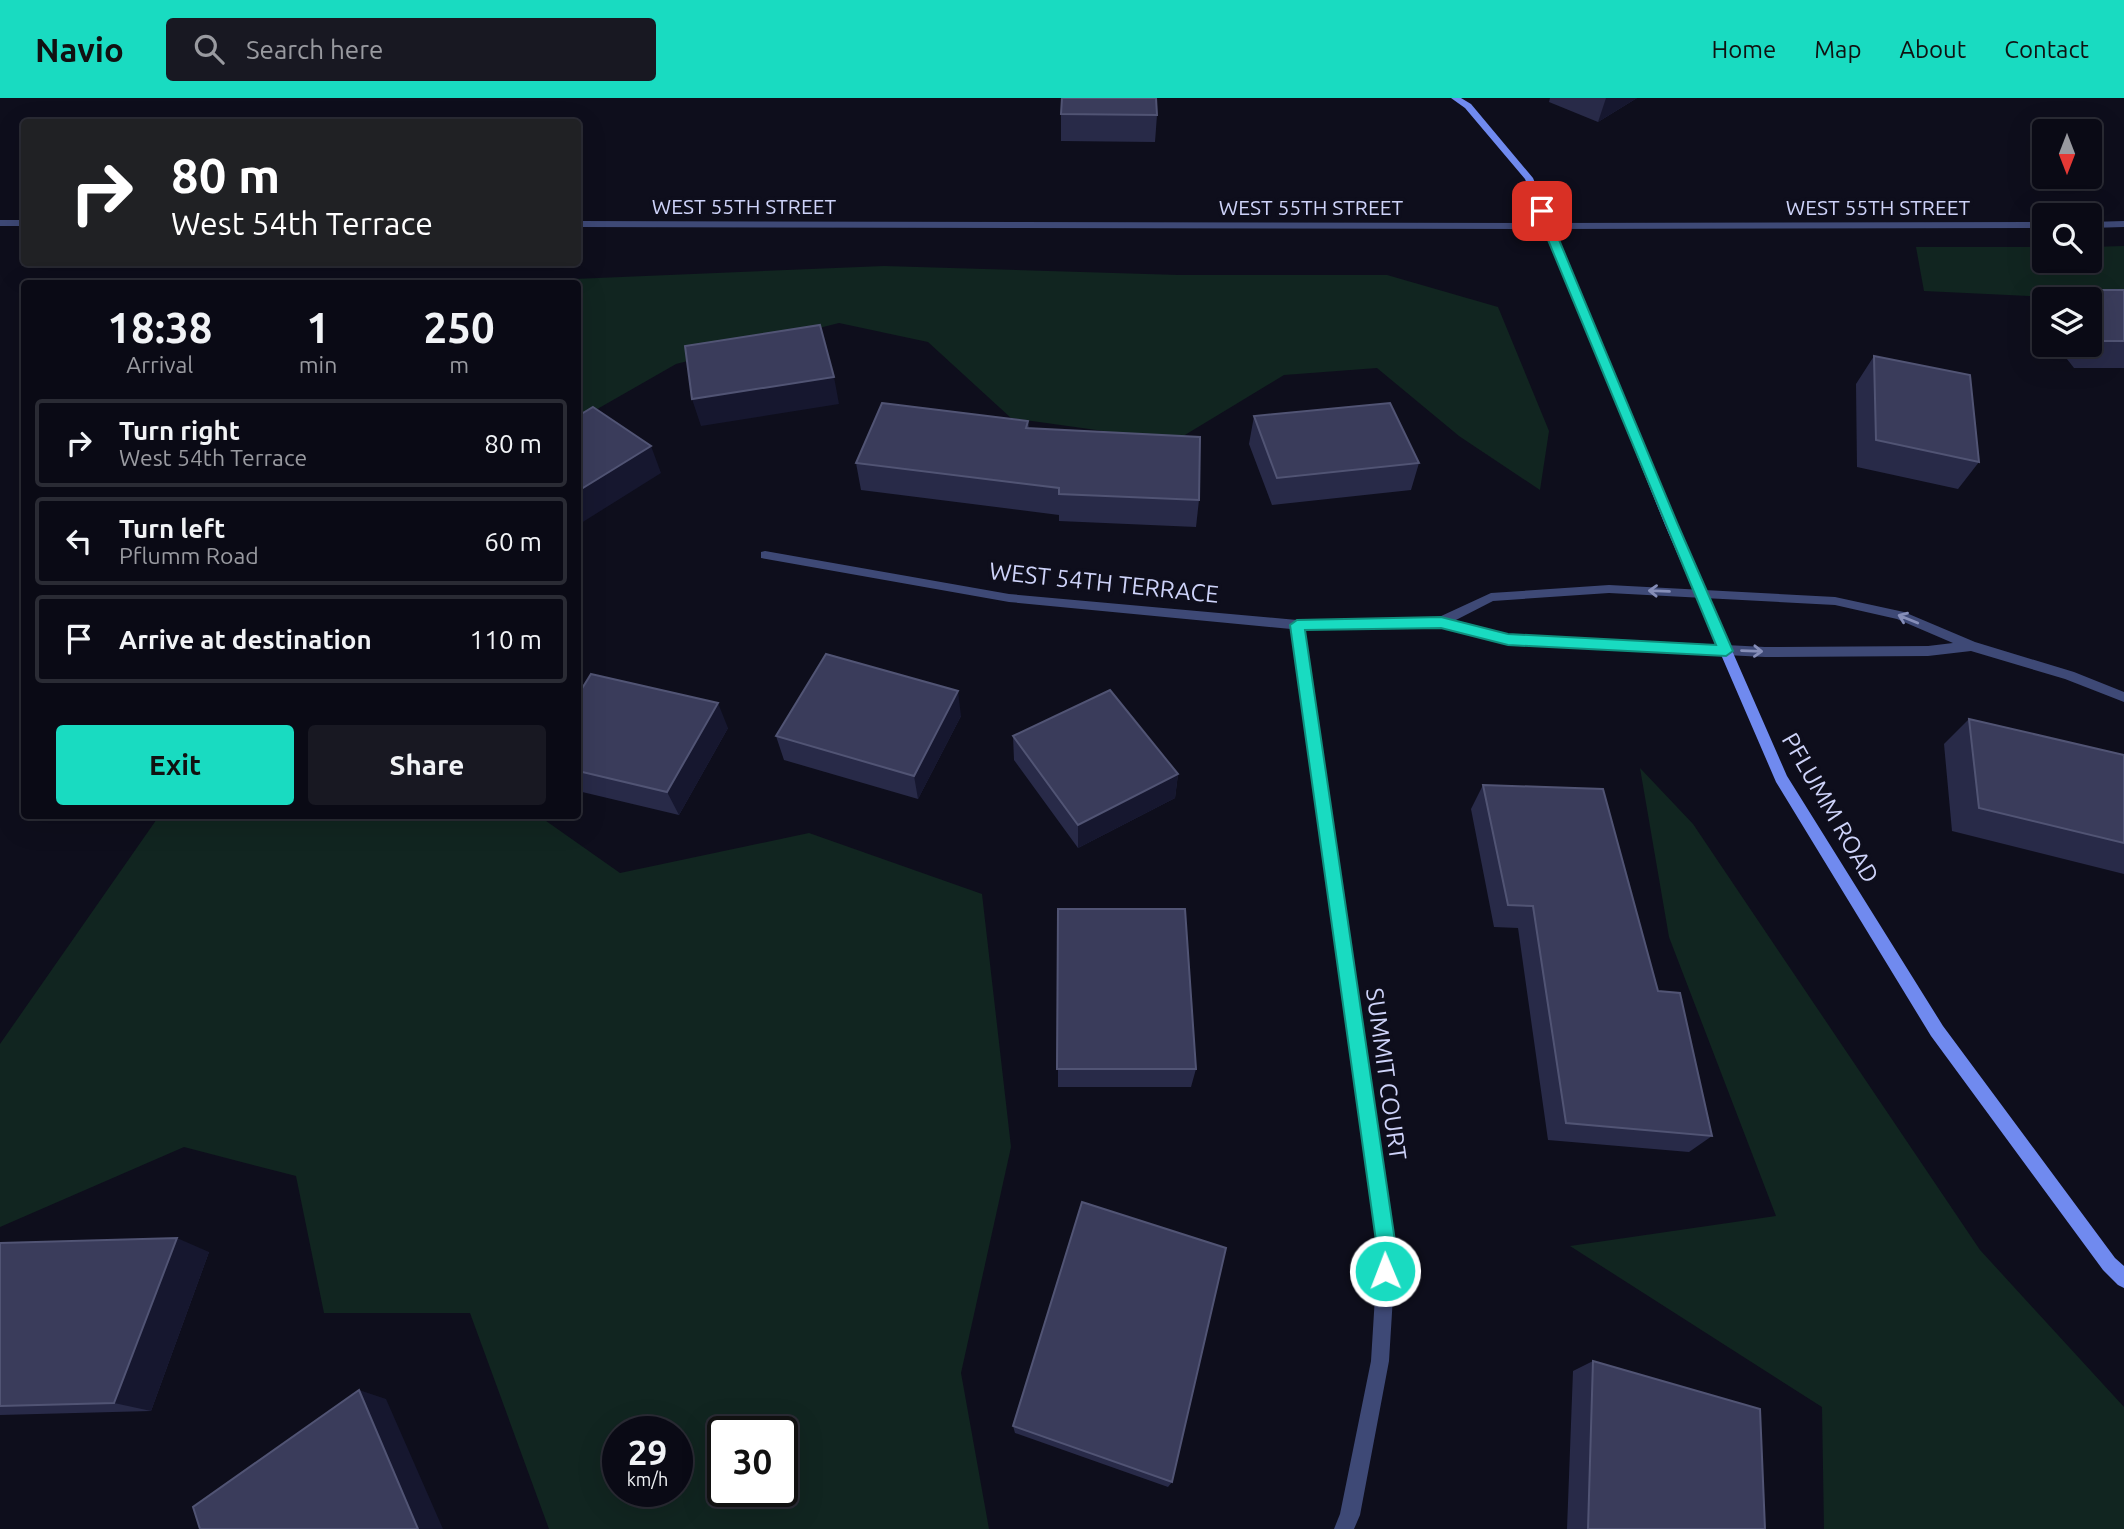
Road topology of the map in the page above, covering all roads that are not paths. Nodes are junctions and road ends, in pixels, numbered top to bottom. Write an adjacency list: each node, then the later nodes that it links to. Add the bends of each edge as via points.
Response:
1 (1455, 98): 8 (main road, PFLUMM ROAD, via 1468,106 1529,178)
2 (0, 223): 3 (street)
3 (21, 223)
4 (581, 224): 8 (street, WEST 55TH STREET)
5 (2032, 225): 8 (street, WEST 55TH STREET)
6 (2102, 225): 7 (street)
7 (2124, 225)
8 (1547, 226): 10 (main road, PFLUMM ROAD)
9 (765, 555): 12 (street, WEST 54TH TERRACE, via 1009,597)
10 (1700, 593): 11 (street, WEST 54TH TERRACE, one-way to 11, via 1609,589 1492,597); 13 (street, WEST 54TH TERRACE, one-way to 10, via 1900,615 1835,601); 14 (main road, PFLUMM ROAD)
11 (1441, 622): 12 (street, WEST 54TH TERRACE); 14 (street, WEST 54TH TERRACE, via 1508,639)
12 (1297, 625): 17 (street, SUMMIT COURT, via 1387,1248 1380,1362)
13 (1971, 646): 14 (street, WEST 54TH TERRACE, one-way to 13, via 1928,651); 15 (street, WEST 54TH TERRACE)
14 (1726, 651): 16 (main road, PFLUMM ROAD, via 1781,778 1937,1031)
15 (2124, 696)
16 (2124, 1279)
17 (1344, 1529)

